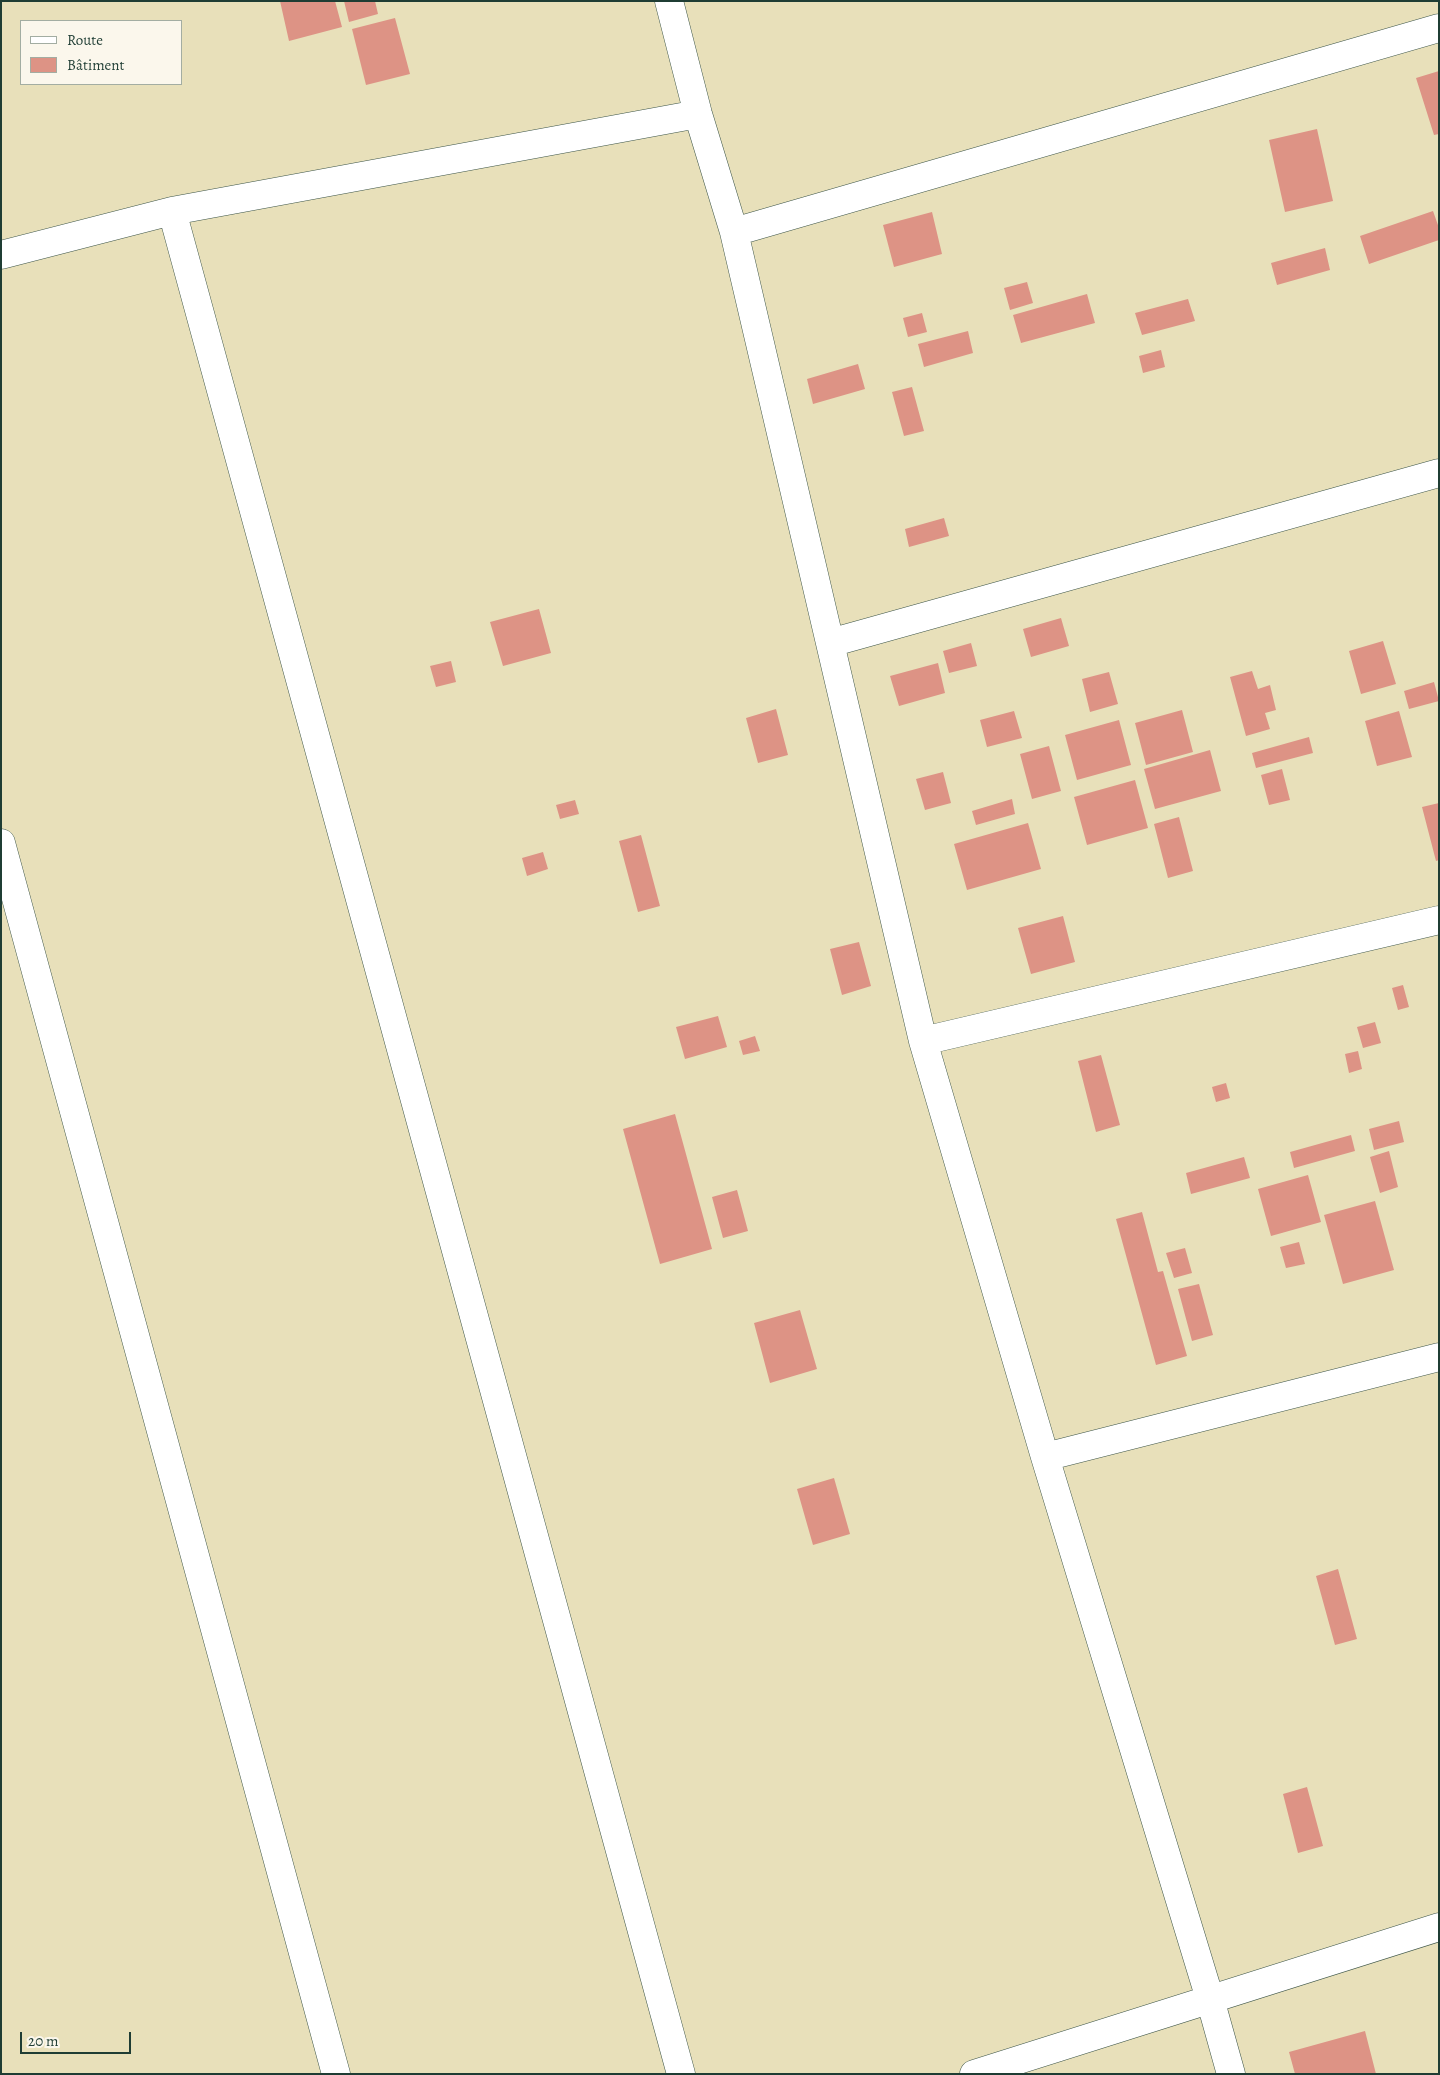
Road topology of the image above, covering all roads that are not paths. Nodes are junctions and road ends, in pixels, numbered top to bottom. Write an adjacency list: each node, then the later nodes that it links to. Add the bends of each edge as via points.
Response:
1 (669, 1): 3 (street)
2 (1439, 28): 5 (street)
3 (698, 114): 4 (street); 5 (street)
4 (172, 211): 6 (street); 17 (street)
5 (734, 232): 8 (street)
6 (1, 254)
7 (1439, 473): 8 (street)
8 (830, 643): 11 (street)
9 (1, 843): 16 (street)
10 (1439, 920): 11 (street)
11 (923, 1041): 13 (street)
12 (1439, 1357): 13 (street)
13 (1045, 1457): 15 (street)
14 (1439, 1927): 15 (street)
15 (1210, 2000): 18 (street); 19 (street)
16 (336, 2074)
17 (681, 2074)
18 (974, 2074)
19 (1231, 2074)

